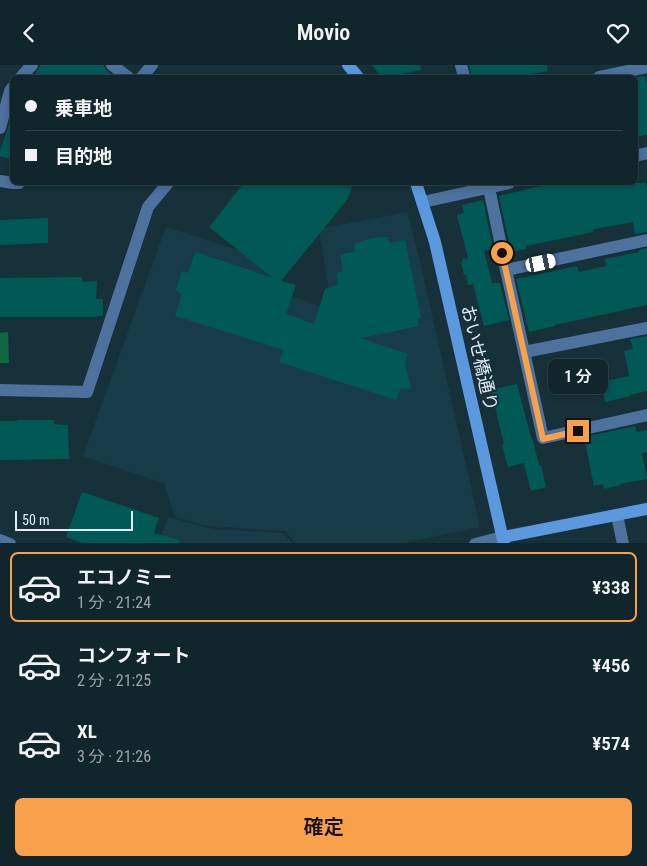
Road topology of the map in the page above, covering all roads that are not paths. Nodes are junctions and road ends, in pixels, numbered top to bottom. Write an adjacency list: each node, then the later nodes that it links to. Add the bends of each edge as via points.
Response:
1 (32, 65): 6 (street)
2 (112, 65): 7 (street)
3 (152, 65): 8 (street)
4 (348, 65): 9 (street)
5 (647, 67): 10 (street)
6 (23, 75)
7 (125, 75)
8 (144, 75)
9 (356, 75)
10 (609, 75)
11 (7, 89): 12 (street)
12 (0, 127)
13 (166, 185): 21 (street, via 148,207 87,392)
14 (417, 185): 16 (street, おいせ橋通り)
15 (488, 185): 16 (street); 18 (street)
16 (423, 202): 26 (street, おいせ橋通り)
17 (647, 240): 18 (street)
18 (506, 270): 20 (street)
19 (647, 328): 20 (street)
20 (524, 352): 22 (street, via 543,439)
21 (0, 390)
22 (647, 415)
23 (647, 509): 24 (street)
24 (617, 515): 26 (street); 29 (street)
25 (0, 540): 27 (street)
26 (503, 540): 28 (street)
27 (10, 543)
28 (475, 543)
29 (623, 543)

